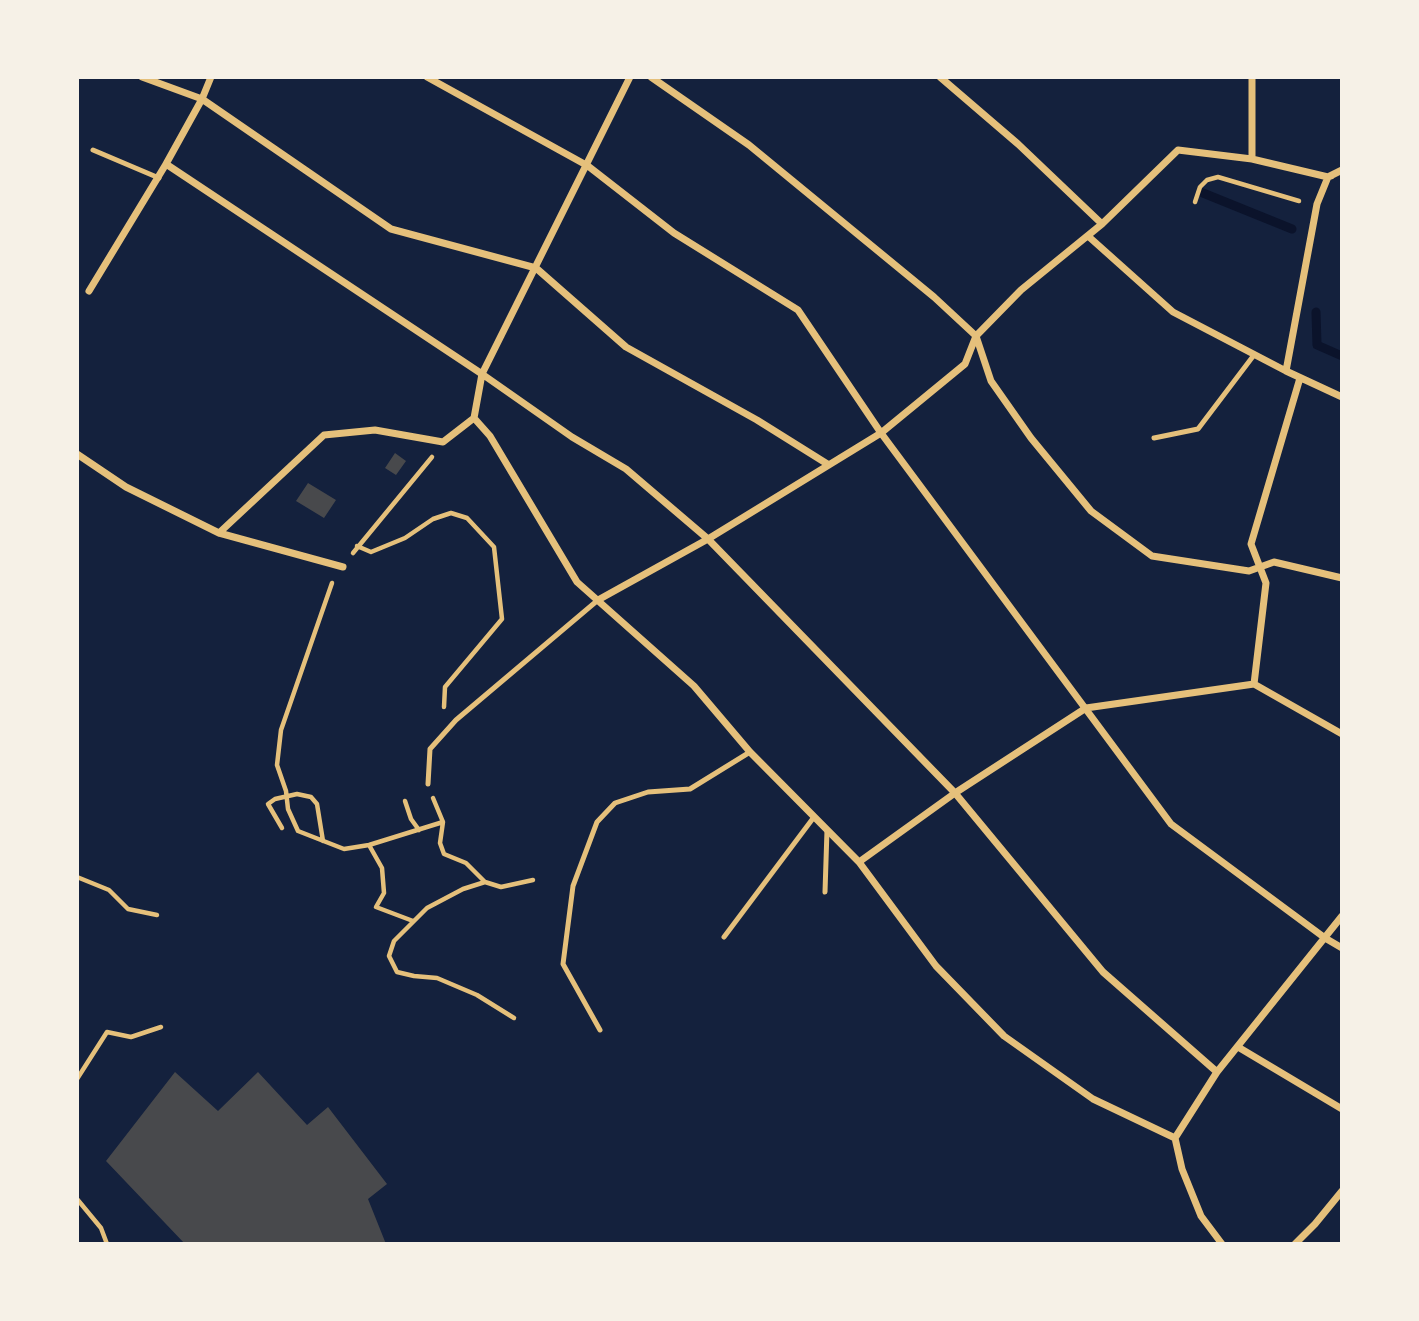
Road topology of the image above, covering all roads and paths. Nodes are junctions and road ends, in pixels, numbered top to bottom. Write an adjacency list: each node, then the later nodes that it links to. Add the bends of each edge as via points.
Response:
1 (142, 77): 8 (street)
2 (211, 77): 8 (street)
3 (427, 77): 12 (street)
4 (630, 77): 12 (street)
5 (651, 77): 22 (street, via 748,145)
6 (940, 77): 18 (street)
7 (1252, 77): 10 (street)
8 (202, 99): 11 (street); 20 (street, via 391,229)
9 (93, 150): 15 (lane)
10 (1252, 159): 14 (street); 18 (street, via 1178,150)
11 (166, 164): 15 (street); 25 (street)
12 (587, 166): 20 (street); 29 (street, via 674,233 798,310)
13 (1342, 172): 14 (street)
14 (1328, 177): 17 (street)
15 (159, 178): 21 (street)
16 (1195, 202): 17 (path, via 1200,187 1218,177)
17 (1317, 204): 24 (street)
18 (1102, 224): 19 (street)
19 (1088, 236): 22 (street, via 1021,290); 23 (street, via 1173,312)
20 (536, 268): 25 (street); 33 (street, via 626,347)
21 (89, 291)
22 (976, 336): 29 (street, via 965,364); 38 (street, via 991,381 1091,511 1152,556 1249,571)
23 (1254, 355): 24 (street); 30 (lane, via 1198,429)
24 (1286, 371): 26 (street)
25 (482, 374): 28 (street); 35 (street, via 626,469)
26 (1300, 378): 27 (street); 38 (street, via 1251,544)
27 (1342, 397)
28 (474, 418): 31 (street); 40 (street, via 491,436 577,582)
29 (881, 433): 33 (street); 42 (street)
30 (1154, 438)
31 (443, 442): 34 (street, via 375,429 324,435); 36 (path)
32 (77, 454): 34 (street, via 126,488)
33 (829, 465): 35 (street)
34 (219, 533): 37 (street)
35 (708, 539): 40 (street); 47 (street)
36 (357, 546): 37 (path); 43 (path, via 371,552 451,513 467,518 494,547 502,619 445,687 444,711)
37 (343, 567): 54 (path, via 334,579 294,688 281,730 277,765 298,831)
38 (1260, 567): 39 (street, via 1274,562); 41 (street, via 1266,583)
39 (1342, 578)
40 (598, 600): 43 (lane); 45 (street, via 694,686)
41 (1254, 684): 42 (street); 44 (street)
42 (1086, 708): 47 (street); 65 (street, via 1171,824)
43 (452, 727): 46 (lane, via 430,749)
44 (1342, 734)
45 (750, 752): 49 (street); 69 (lane, via 690,789 648,792 615,803 597,822 573,886 563,964)
46 (428, 784): 50 (path)
47 (955, 793): 56 (street); 71 (street, via 1103,972)
48 (405, 801): 52 (path)
49 (814, 817): 53 (street); 64 (lane)
50 (443, 822): 52 (path); 59 (path, via 440,843 444,854 466,863)
51 (282, 828): 54 (path, via 268,804 297,794 311,797 317,804)
52 (419, 830): 55 (path)
53 (827, 830): 56 (street); 60 (lane)
54 (323, 841): 55 (path, via 344,849)
55 (369, 845): 63 (path, via 382,868 384,892 376,907)
56 (859, 862): 74 (street, via 936,966 1003,1035 1093,1099)
57 (77, 877): 61 (path, via 109,890 128,909)
58 (533, 880): 59 (path, via 501,887)
59 (485, 881): 63 (path, via 427,908)
60 (825, 892)
61 (157, 915)
62 (1342, 916): 65 (street)
63 (413, 920): 67 (path, via 394,941 389,956 397,972 437,978)
64 (724, 937)
65 (1325, 938): 66 (street); 70 (street)
66 (1342, 948)
67 (514, 1018)
68 (160, 1027): 72 (path, via 131,1037 107,1032)
69 (600, 1030)
70 (1238, 1047): 71 (street); 73 (street)
71 (1217, 1072): 74 (street)
72 (77, 1079)
73 (1342, 1109)
74 (1175, 1138): 78 (street, via 1201,1216)
75 (1342, 1191): 79 (street)
76 (77, 1199): 77 (path, via 101,1228)
77 (107, 1244)
78 (1222, 1244)
79 (1295, 1244)

